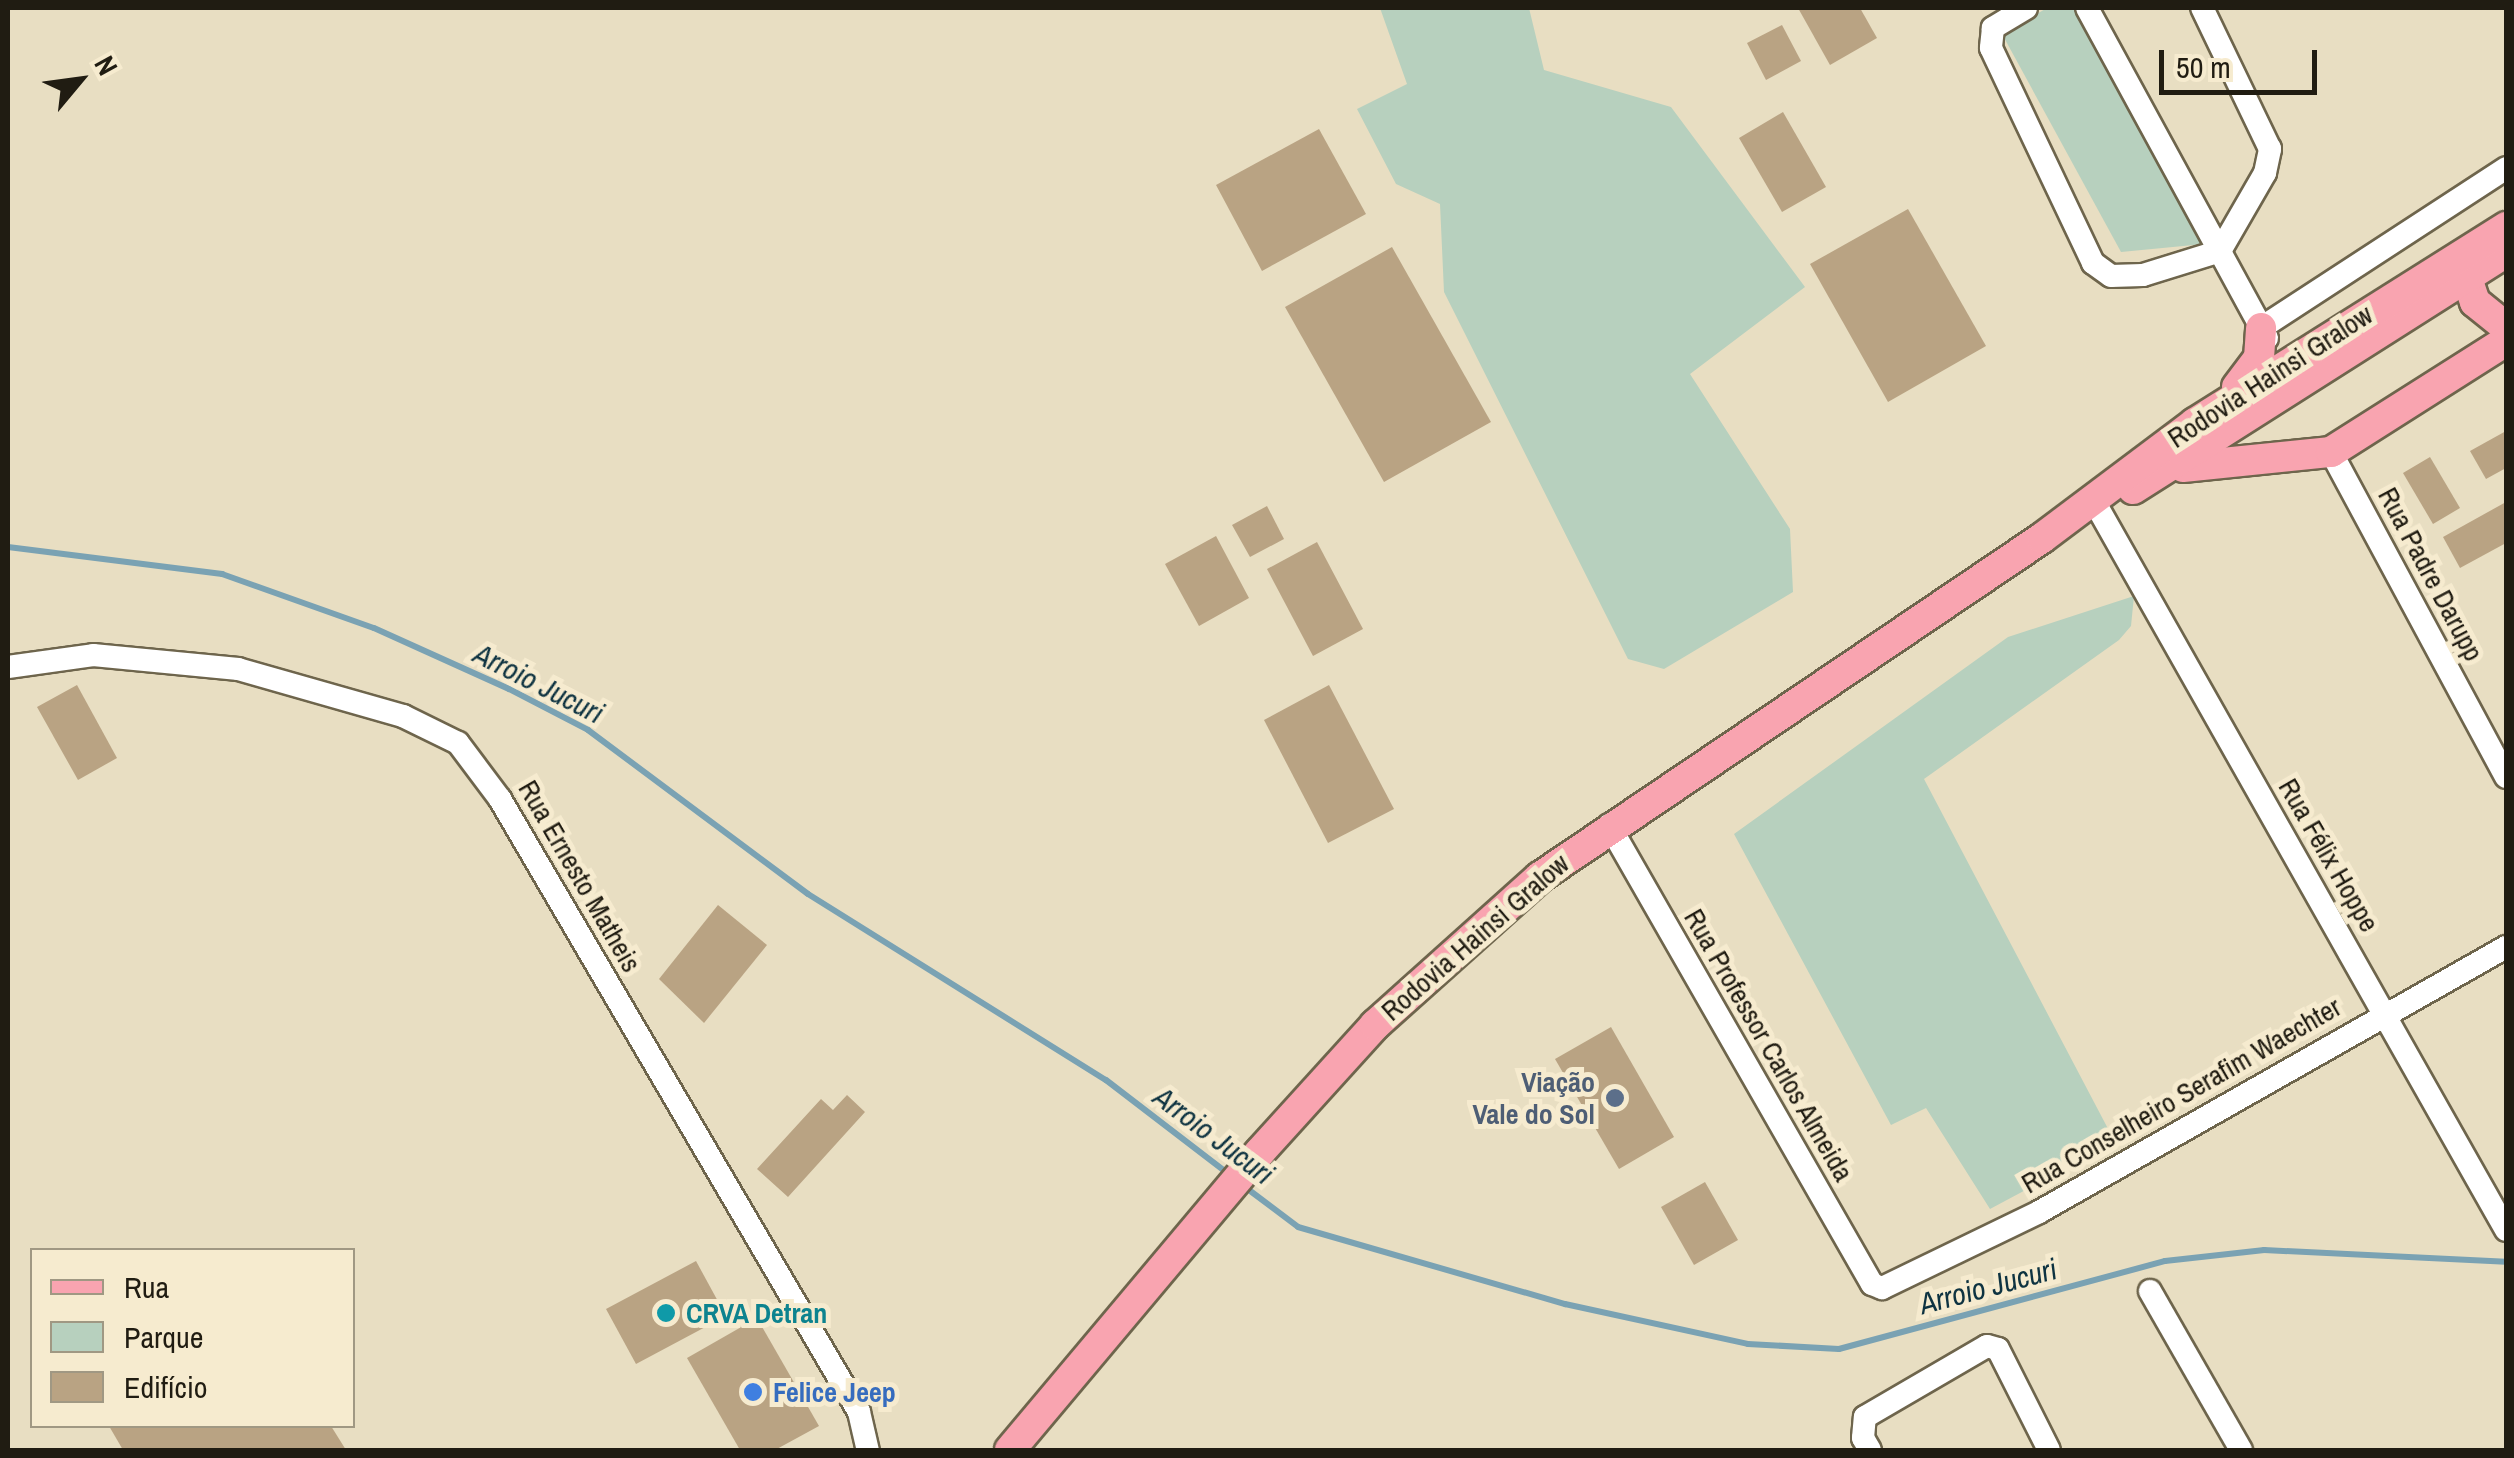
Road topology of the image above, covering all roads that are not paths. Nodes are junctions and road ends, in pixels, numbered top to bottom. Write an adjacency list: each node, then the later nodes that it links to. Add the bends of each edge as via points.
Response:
1 (2026, 8): 6 (street, via 1993,28 1991,48 2093,263 2111,276 2142,275)
2 (2087, 8): 6 (street)
3 (2202, 8): 6 (street, via 2270,149 2259,186)
4 (2506, 168): 10 (street)
5 (2506, 226): 8 (main road, Rodovia Hainsi Gralow)
6 (2220, 251): 10 (street)
7 (2506, 252): 8 (main road, Rodovia Hainsi Gralow)
8 (2467, 279): 9 (main road); 11 (main road); 13 (main road, Rodovia Hainsi Gralow); 16 (main road, Rodovia Hainsi Gralow)
9 (2506, 308)
10 (2261, 328): 13 (street); 14 (main road, via 2253,371)
11 (2506, 328)
12 (2506, 341): 15 (main road)
13 (2284, 366): 14 (main road, Rodovia Hainsi Gralow)
14 (2175, 436): 17 (main road, Rodovia Hainsi Gralow)
15 (2331, 452): 16 (main road, via 2208,460); 19 (street, Rua Padre Darupp)
16 (2108, 504): 17 (main road, Rodovia Hainsi Gralow); 22 (street, Rua Félix Hoppe)
17 (2042, 538): 20 (main road, Rodovia Hainsi Gralow)
18 (8, 668): 26 (street, Rua Ernesto Matheis, via 93,655 238,669 403,716 458,742 500,799 859,1412)
19 (2506, 777)
20 (1609, 825): 24 (street, Rua Professor Carlos Almeida, via 1872,1284); 27 (main road, Rodovia Hainsi Gralow, via 1540,877 1376,1025 1259,1152)
21 (2506, 947): 22 (street, Rua Conselheiro Serafim Waechter)
22 (2384, 1012): 23 (street, Rua Félix Hoppe); 24 (street, Rua Conselheiro Serafim Waechter, via 2039,1212)
23 (2506, 1230)
24 (1882, 1288)
25 (2150, 1291): 30 (street)
26 (868, 1450)
27 (1010, 1450)
28 (1870, 1450): 29 (street, via 1863,1438 1865,1417 1988,1346 1998,1350)
29 (2049, 1450)
30 (2241, 1450)

